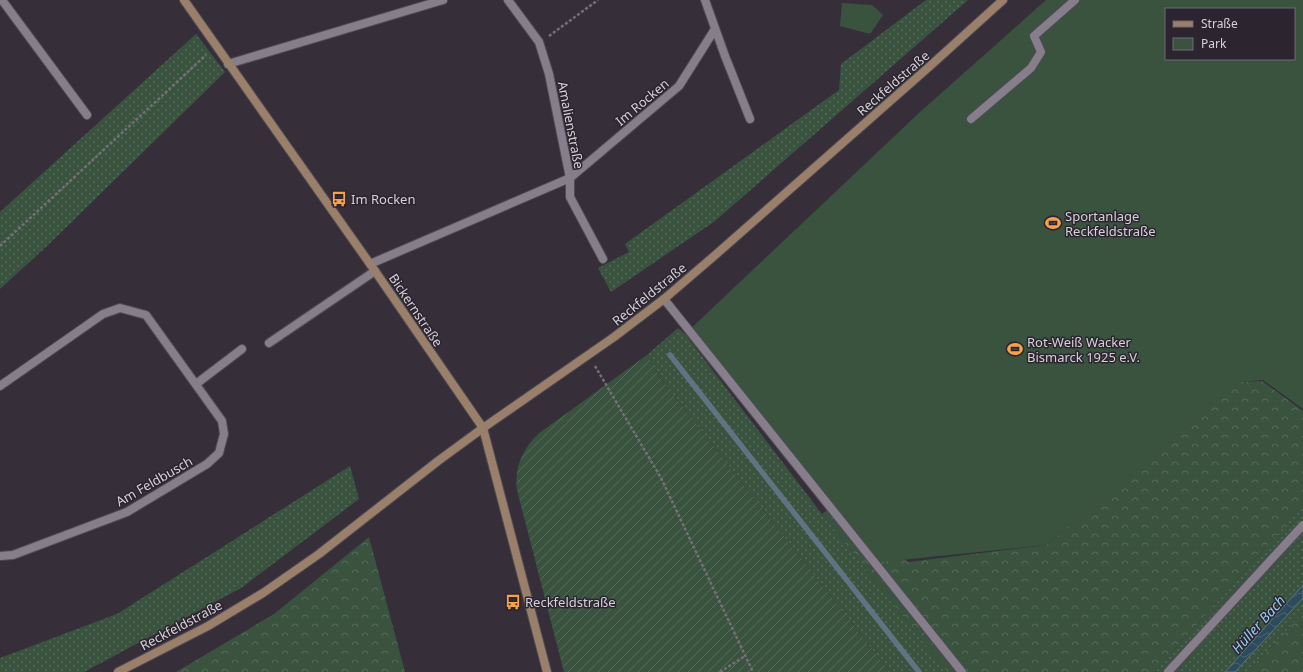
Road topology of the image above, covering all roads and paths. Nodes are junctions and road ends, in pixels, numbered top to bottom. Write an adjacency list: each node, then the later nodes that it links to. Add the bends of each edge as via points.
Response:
1 (2, 0): 13 (street)
2 (184, 0): 11 (street, Bickernstraße)
3 (442, 0): 12 (street)
4 (508, 0): 10 (street, Amalienstraße)
5 (598, 0): 10 (path)
6 (705, 0): 9 (street)
7 (1003, 0): 20 (street, Reckfeldstraße)
8 (1075, 0): 15 (street, via 1034,36 1041,52 1031,68)
9 (715, 30): 14 (street); 16 (street, Im Rocken, via 679,86)
10 (539, 42): 16 (street, Amalienstraße, via 549,74)
11 (216, 46): 12 (street, Bickernstraße); 17 (path)
12 (228, 64): 19 (street, Bickernstraße)
13 (87, 116)
14 (750, 119)
15 (971, 119)
16 (570, 178): 18 (street, Amalienstraße, via 570,197); 19 (street, Im Rocken)
17 (0, 246)
18 (603, 259)
19 (373, 268): 21 (street, Im Rocken); 26 (street, Bickernstraße)
20 (664, 298): 23 (street, Reckfeldstraße); 34 (street)
21 (269, 343)
22 (242, 349): 24 (street)
23 (589, 355): 26 (street, Reckfeldstraße); 29 (path, via 661,478)
24 (196, 384): 25 (street, Am Feldbusch, via 146,314 120,308 103,314); 28 (street, Am Feldbusch, via 222,421 224,434 219,453 207,464 127,512 14,555)
25 (0, 385)
26 (483, 428): 30 (street, Reckfeldstraße, via 319,554 262,593 208,626); 31 (street, Bickernstraße)
27 (1303, 525): 35 (street)
28 (0, 556)
29 (745, 656): 32 (path); 33 (path)
30 (118, 672)
31 (547, 672)
32 (720, 672)
33 (753, 672)
34 (962, 672)
35 (1168, 672)

